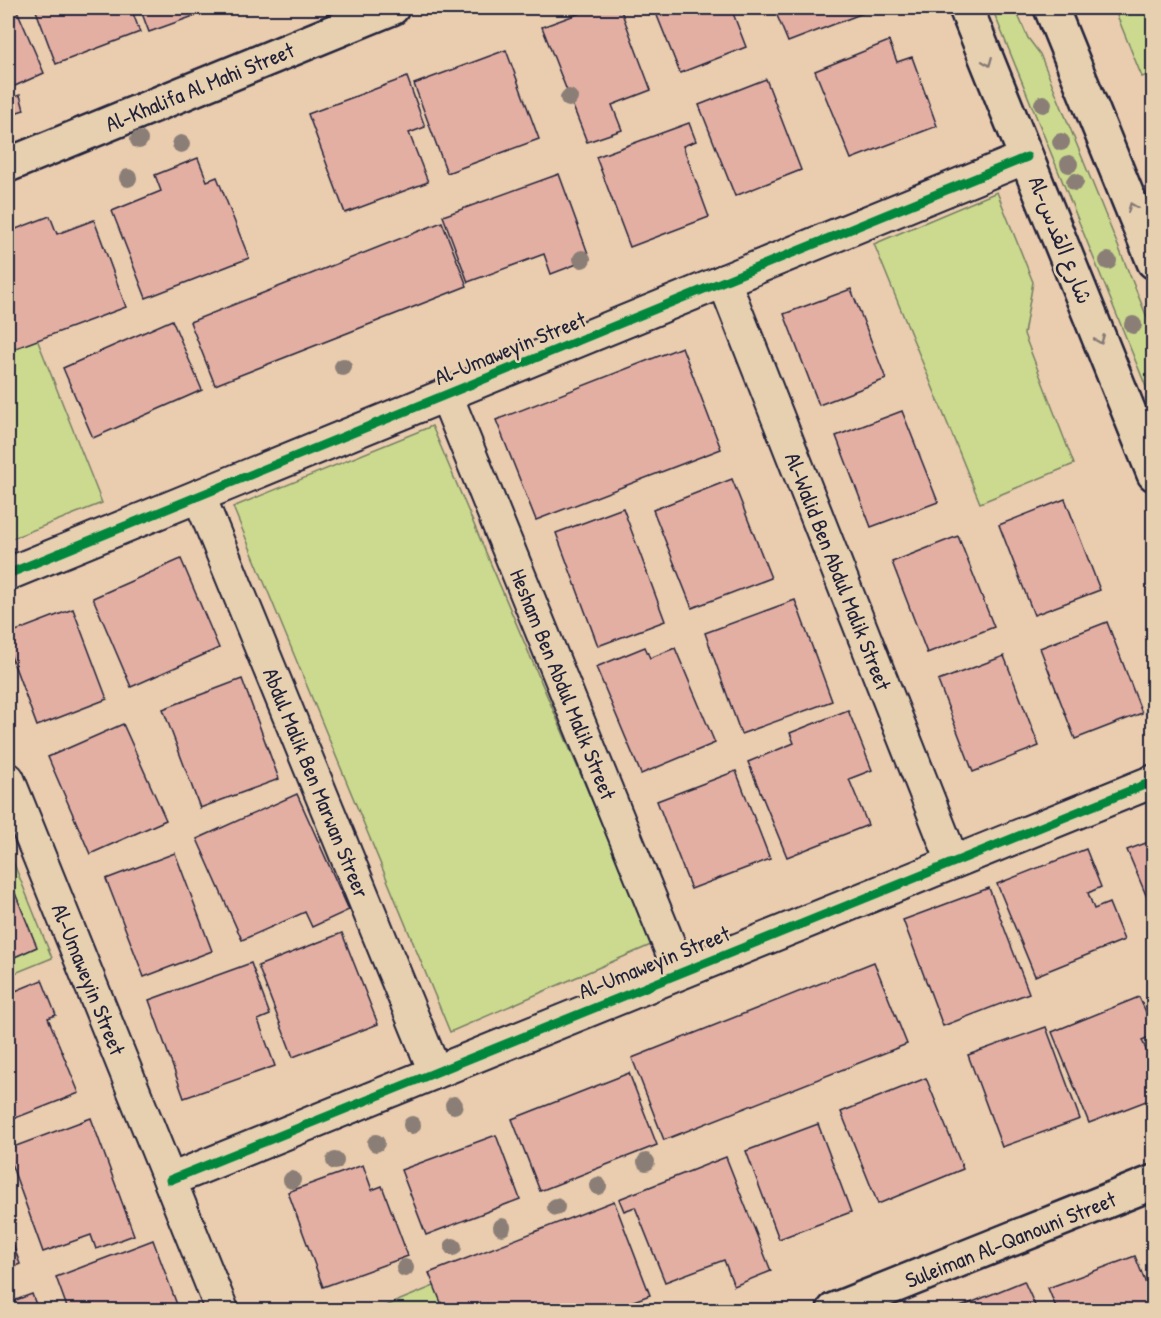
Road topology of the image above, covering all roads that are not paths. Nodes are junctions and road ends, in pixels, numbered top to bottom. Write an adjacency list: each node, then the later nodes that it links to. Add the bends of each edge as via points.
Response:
1 (392, 8): 5 (main road, Al-Khalifa Al Mahi Street)
2 (966, 8): 4 (main road, Al-شارع القدس, one-way to 4)
3 (1051, 8): 6 (main road, one-way to 3)
4 (1027, 157): 7 (street, Al-Umaweyin Street); 9 (main road, Al-شارع القدس, one-way to 9)
5 (8, 165)
6 (1154, 262)
7 (724, 281): 8 (street, Al-Umaweyin Street); 14 (street, Al-Walid Ben Abdul Malik Street)
8 (446, 395): 10 (street, Al-Umaweyin Street); 15 (street, Hesham Ben Abdul Malik Street)
9 (1154, 474)
10 (199, 496): 11 (street, Al-Umaweyin Street); 16 (street, Abdul Malik Ben Marwan Streer)
11 (8, 574)
12 (8, 779): 17 (street, Al-Umaweyin Street)
13 (1154, 781): 14 (street, Al-Umaweyin Street)
14 (953, 862): 15 (street, Al-Umaweyin Street)
15 (680, 972): 16 (street, Al-Umaweyin Street)
16 (435, 1072): 17 (street, Al-Umaweyin Street)
17 (170, 1180): 19 (street, Al-Umaweyin Street)
18 (1154, 1182): 20 (main road, Suleiman Al-Qanouni Street)
19 (222, 1311)
20 (834, 1311)

